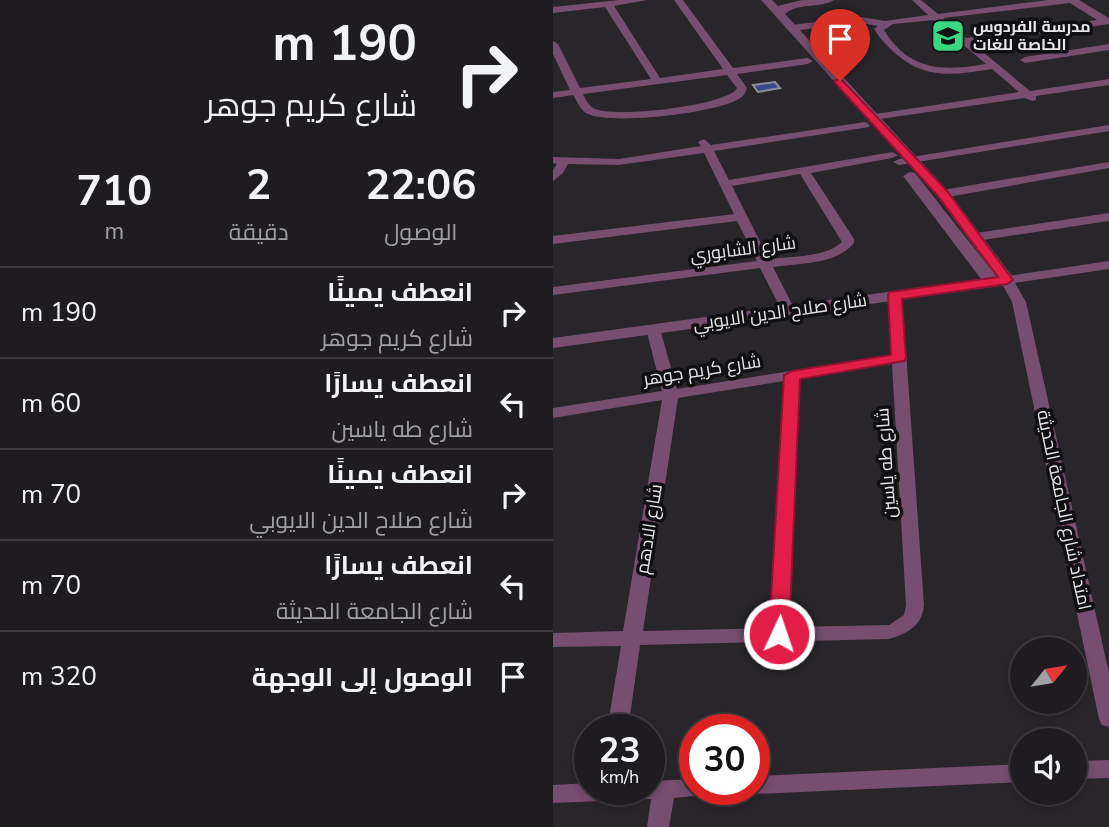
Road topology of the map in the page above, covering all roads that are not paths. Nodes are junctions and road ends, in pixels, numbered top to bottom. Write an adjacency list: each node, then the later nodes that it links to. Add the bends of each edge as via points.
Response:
1 (643, 0): 10 (street)
2 (678, 0): 28 (street)
3 (754, 0): 21 (street)
4 (768, 0): 5 (street); 12 (street)
5 (807, 0)
6 (829, 0): 12 (street, via 791,5)
7 (916, 0): 13 (street)
8 (1072, 0): 9 (street); 14 (street)
9 (1050, 1): 13 (street)
10 (608, 4): 11 (street); 29 (street)
11 (553, 10)
12 (779, 14): 16 (street)
13 (935, 16): 15 (street); 19 (street)
14 (1107, 21): 17 (street)
15 (885, 24): 16 (street, via 861,20); 27 (street, via 879,32 918,68 948,72)
16 (791, 28): 21 (street)
17 (1026, 32): 18 (street); 19 (street)
18 (1036, 40)
19 (963, 41): 27 (street)
20 (553, 44): 32 (street)
21 (801, 46): 26 (street); 35 (street)
22 (1046, 47): 24 (street)
23 (1109, 47): 24 (street)
24 (1057, 55): 25 (street)
25 (1025, 60)
26 (808, 61): 28 (street); 35 (street)
27 (992, 66): 34 (street)
28 (731, 71): 29 (street); 32 (street, via 742,88 731,100 635,115 586,109)
29 (657, 81): 32 (street)
30 (1109, 82): 34 (street)
31 (1109, 88): 34 (street)
32 (577, 92): 33 (street)
33 (553, 95)
34 (1031, 97): 35 (street)
35 (869, 121): 37 (street); 39 (street); 39 (street)
36 (1109, 128): 39 (street)
37 (706, 145): 38 (street, via 601,156); 40 (street, via 619,162); 44 (street)
38 (553, 152)
39 (901, 159): 42 (street); 45 (street); 52 (street)
40 (558, 161): 43 (street, via 559,171)
41 (1109, 165): 45 (street)
42 (803, 170): 44 (street); 50 (street, شارع الشابوري, via 848,243 833,254)
43 (553, 177)
44 (725, 184): 46 (street)
45 (943, 194): 48 (street)
46 (742, 217): 49 (street); 50 (street)
47 (1109, 217): 48 (street)
48 (976, 237): 52 (street)
49 (553, 240)
50 (765, 263): 53 (street, شارع الشابوري); 55 (street)
51 (1109, 265): 52 (street)
52 (999, 281): 54 (street, شارع صلاح الدين الايوبي); 66 (street, امتداد شارع الجامعة الحديثة, via 1019,302)
53 (553, 291)
54 (895, 295): 55 (street, شارع صلاح الدين الايوبي); 58 (street, شارع طه ياسين)
55 (788, 310): 56 (street, شارع صلاح الدين الايوبي)
56 (653, 329): 57 (street, شارع صلاح الدين الايوبي); 60 (street, شارع الادهم)
57 (553, 343)
58 (899, 358): 59 (street, شارع كريم جوهر); 62 (street, شارع طه ياسين, via 915,612 906,625 889,632)
59 (792, 375): 60 (street, شارع كريم جوهر); 62 (street)
60 (671, 394): 61 (street, شارع كريم جوهر); 63 (street, شارع الادهم)
61 (553, 413)
62 (779, 634): 63 (street)
63 (632, 638): 64 (street); 65 (street, شارع الادهم)
64 (553, 640)
65 (620, 714)
66 (1109, 719)
67 (1109, 769): 68 (street)
68 (1087, 770)
69 (1010, 774): 70 (street)
70 (770, 784)
71 (574, 792): 72 (street)
72 (553, 794)
73 (661, 805): 74 (street)
74 (658, 827)

